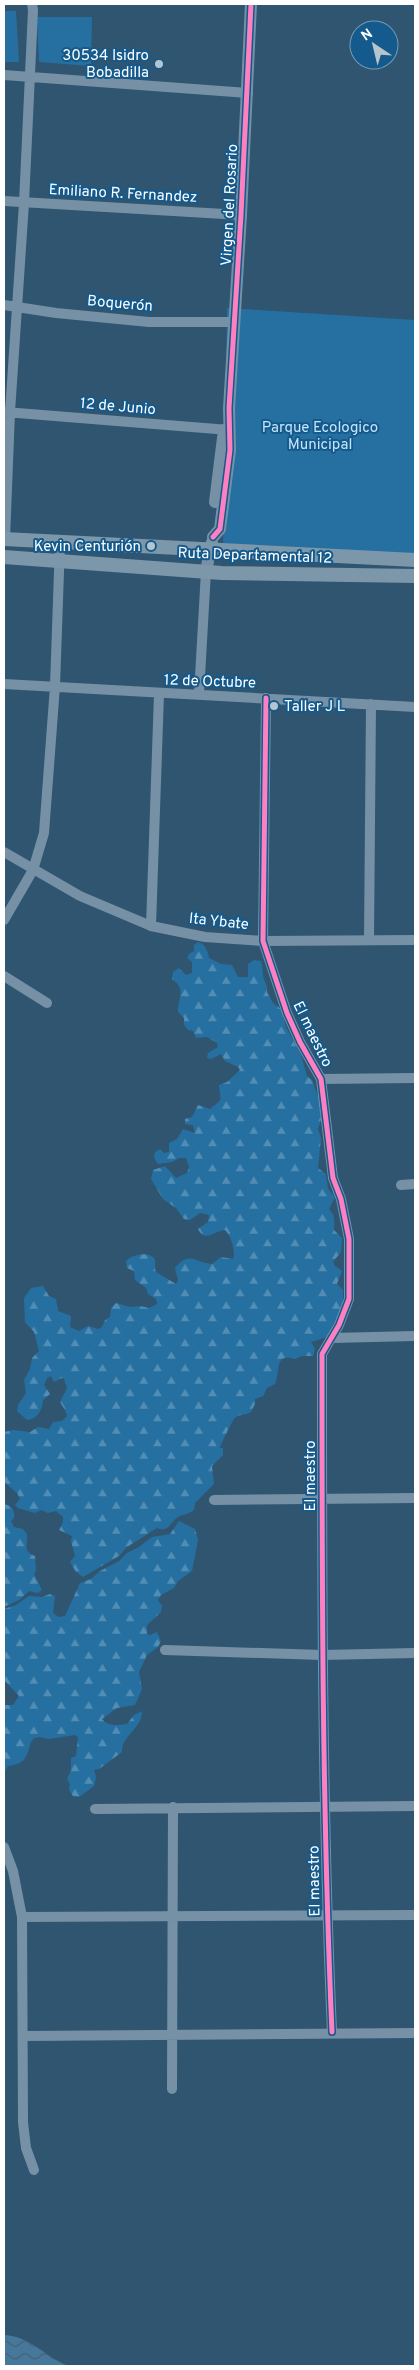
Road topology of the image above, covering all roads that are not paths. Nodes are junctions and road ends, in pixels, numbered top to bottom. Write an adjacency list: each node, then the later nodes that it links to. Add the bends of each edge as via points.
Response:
1 (32, 4): 4 (street)
2 (251, 4): 5 (street, Virgen del Rosario)
3 (4, 74): 4 (street)
4 (29, 76): 5 (street); 7 (street)
5 (248, 93): 8 (street, Virgen del Rosario)
6 (4, 201): 7 (street, Emiliano R. Fernandez)
7 (24, 203): 8 (street, Emiliano R. Fernandez); 10 (street)
8 (241, 215): 11 (street, Virgen del Rosario)
9 (4, 305): 10 (street, Boquerón)
10 (16, 305): 11 (street, Boquerón, via 149,322); 12 (street)
11 (234, 322): 13 (street, Virgen del Rosario)
12 (7, 412): 13 (street, 12 de Junio); 14 (street)
13 (227, 430): 16 (street, Virgen del Rosario, via 230,450 220,529)
14 (4, 539): 15 (main road, Ruta Departamental 12)
15 (60, 543): 16 (main road, Ruta Departamental 12); 19 (street)
16 (212, 544): 18 (main road, Ruta Departamental 12); 20 (street, Virgen del Rosario)
17 (4, 557): 19 (main road, Ruta Departamental 12)
18 (415, 560)
19 (60, 561): 20 (main road, Ruta Departamental 12); 23 (street)
20 (206, 571): 21 (main road, Ruta Departamental 12); 25 (street)
21 (415, 576)
22 (4, 684): 23 (street, 12 de Octubre)
23 (55, 686): 24 (street, 12 de Octubre); 30 (street, via 44,833)
24 (159, 694): 25 (street, 12 de Octubre); 32 (street)
25 (199, 694): 26 (street, 12 de Octubre)
26 (266, 698): 27 (street, 12 de Octubre); 35 (street, El maestro)
27 (371, 704): 28 (street, 12 de Octubre); 33 (street)
28 (415, 707)
29 (4, 852): 30 (street, Ita Ybate)
30 (33, 870): 31 (street); 32 (street, Ita Ybate, via 80,896)
31 (4, 920)
32 (151, 926): 35 (street, Ita Ybate, via 205,937)
33 (369, 940): 34 (street, Ita Ybate); 35 (street, Ita Ybate)
34 (415, 940)
35 (263, 941): 39 (street, El maestro, via 290,1020)
36 (4, 976): 37 (street)
37 (47, 1003)
38 (415, 1078): 39 (street)
39 (321, 1079): 43 (street, El maestro, via 333,1178 349,1239 349,1299)
40 (415, 1184): 41 (street)
41 (401, 1185)
42 (415, 1336): 43 (street)
43 (332, 1338): 45 (street, El maestro, via 322,1354)
44 (415, 1498): 45 (street)
45 (322, 1499): 46 (street); 49 (street, El maestro)
46 (214, 1500)
47 (165, 1650): 49 (street)
48 (415, 1653): 49 (street)
49 (322, 1655): 52 (street, El maestro)
50 (415, 1806): 52 (street)
51 (173, 1807): 52 (street); 53 (street); 58 (street)
52 (325, 1807): 56 (street, El maestro)
53 (95, 1810)
54 (4, 1847): 57 (street)
55 (415, 1915): 56 (street)
56 (327, 1916): 58 (street); 59 (street, El maestro)
57 (22, 1917): 58 (street); 62 (street)
58 (173, 1917): 61 (street)
59 (332, 2032): 60 (street); 61 (street)
60 (415, 2033)
61 (172, 2035): 62 (street); 63 (street)
62 (24, 2036): 64 (street, via 23,2122 26,2148)
63 (172, 2089)
64 (34, 2170)

